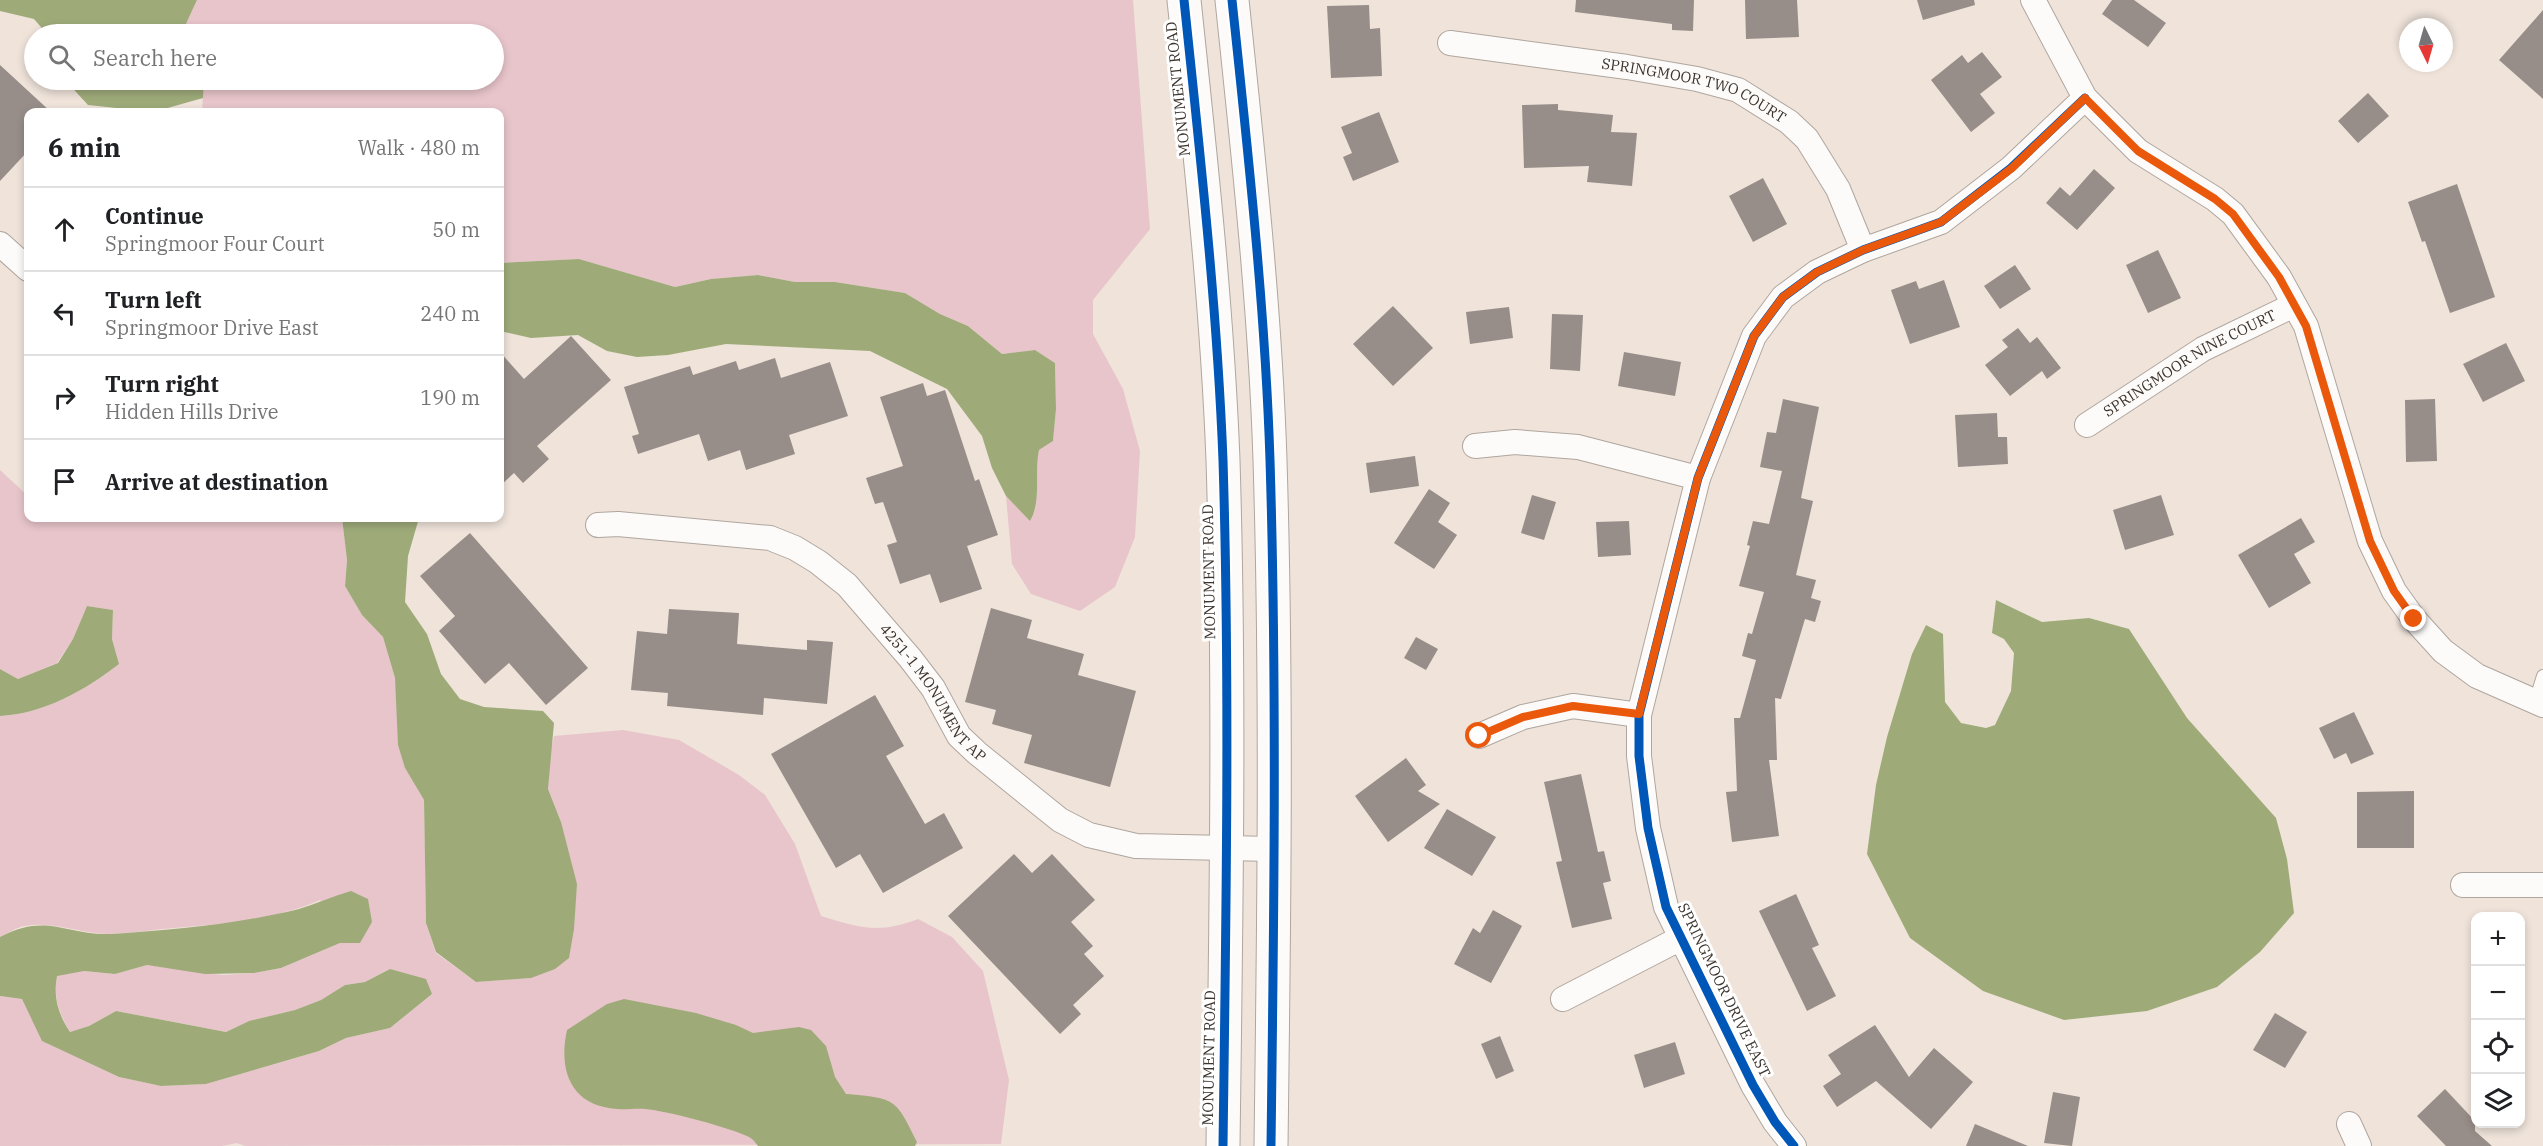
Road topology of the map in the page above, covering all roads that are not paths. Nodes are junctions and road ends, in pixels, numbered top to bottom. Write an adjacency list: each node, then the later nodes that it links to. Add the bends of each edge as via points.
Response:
1 (1184, 0): 19 (street, MONUMENT ROAD, via 1205,210 1222,459)
2 (1232, 0): 18 (street, via 1270,459)
3 (2033, 0): 5 (street)
4 (1450, 43): 7 (street, SPRINGMOOR TWO COURT, via 1627,67 1738,90 1789,122 1807,139 1838,189)
5 (2085, 98): 7 (street, SPRINGMOOR DRIVE EAST, via 2012,168 1941,222); 9 (street, via 2138,151 2233,214 2260,248)
6 (0, 244): 8 (street)
7 (1863, 250): 12 (street, SPRINGMOOR DRIVE EAST, via 1817,272 1783,297 1754,336)
8 (24, 265)
9 (2294, 305): 10 (street, SPRINGMOOR NINE COURT, via 2203,349); 15 (street, via 2306,326 2370,541 2394,591 2443,651 2477,676)
10 (2087, 425)
11 (1475, 446): 12 (street, via 1515,442 1578,447)
12 (1698, 478): 16 (street, SPRINGMOOR DRIVE EAST)
13 (598, 525): 19 (street, 4251-1 MONUMENT AP, via 745,534 795,548 825,568 861,601 933,688 959,736 1060,820 1089,835 1120,844)
14 (2543, 676): 15 (lane)
15 (2539, 703)
16 (1639, 714): 17 (street, via 1573,706 1523,717); 22 (street, SPRINGMOOR DRIVE EAST, via 1639,756 1648,828 1666,907)
17 (1479, 736)
18 (1275, 849): 19 (street, 4251-1 MONUMENT AP); 26 (street)
19 (1226, 850): 25 (street, MONUMENT ROAD)
20 (2463, 885): 21 (street)
21 (2543, 885)
22 (1681, 938): 23 (street); 27 (street, SPRINGMOOR DRIVE EAST, via 1753,1085 1774,1122)
23 (1563, 999)
24 (2349, 1124): 28 (street)
25 (1223, 1146)
26 (1271, 1146)
27 (1794, 1146)
28 (2359, 1146)

